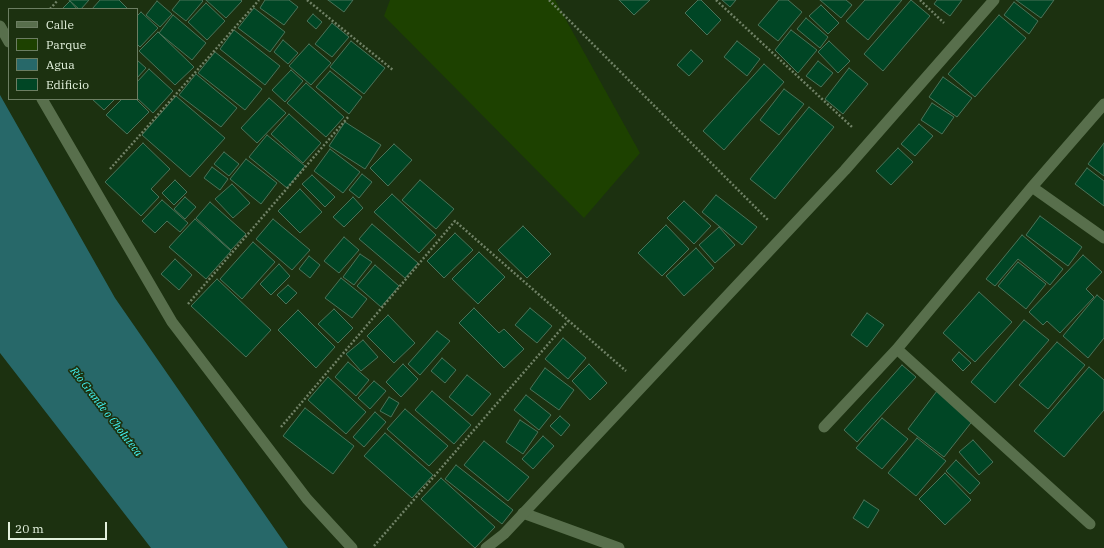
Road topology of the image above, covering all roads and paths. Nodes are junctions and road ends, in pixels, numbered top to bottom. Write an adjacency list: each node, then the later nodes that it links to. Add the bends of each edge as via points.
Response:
1 (58, 0): 8 (path)
2 (259, 0): 18 (path)
3 (307, 0): 12 (path)
4 (549, 0): 19 (path)
5 (716, 0): 16 (path)
6 (920, 0): 10 (path)
7 (994, 0): 10 (street)
8 (51, 8)
9 (0, 26): 11 (street)
10 (960, 38): 16 (street)
11 (8, 40)
12 (393, 70)
13 (43, 100): 18 (street)
14 (1104, 104): 17 (street)
15 (349, 116): 22 (path)
16 (869, 143): 19 (street)
17 (1032, 187): 20 (street); 23 (street)
18 (94, 188): 22 (street)
19 (784, 236): 24 (street)
20 (1104, 238)
21 (568, 320): 24 (path); 26 (path, via 455,221); 30 (path)
22 (172, 322): 26 (street)
23 (897, 349): 25 (street); 28 (street)
24 (642, 386): 27 (street)
25 (824, 427)
26 (266, 445): 29 (street, via 307,498)
27 (523, 513): 31 (street, via 504,534); 32 (street)
28 (1090, 524)
29 (352, 548)
30 (373, 548)
31 (486, 548)
32 (619, 548)

